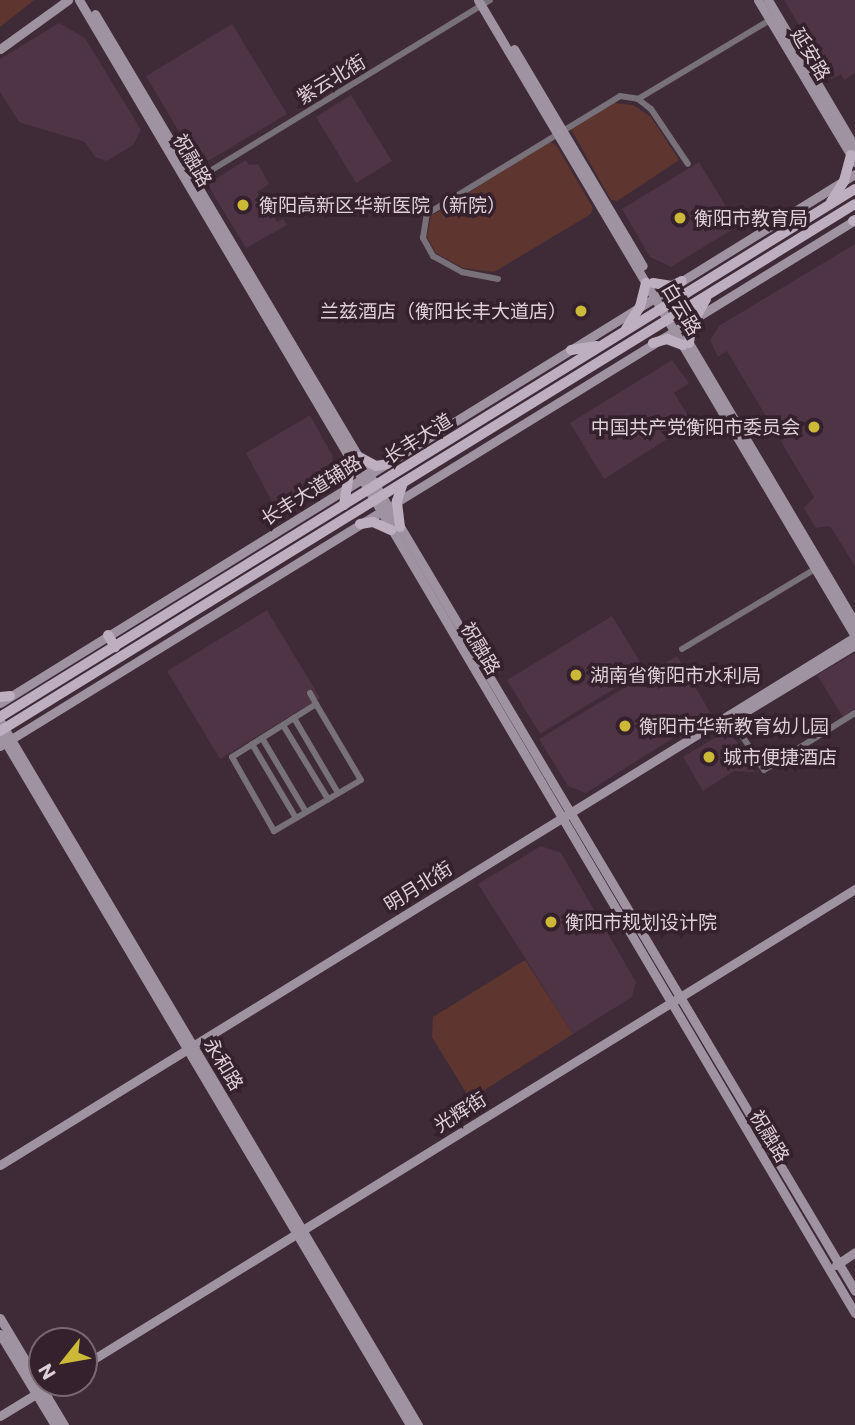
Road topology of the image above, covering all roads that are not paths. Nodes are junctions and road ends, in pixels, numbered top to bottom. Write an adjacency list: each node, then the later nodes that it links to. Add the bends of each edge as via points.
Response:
1 (58, 0): 9 (main road)
2 (68, 0): 10 (main road)
3 (79, 0): 17 (main road, 祝融路)
4 (86, 0): 17 (main road, 祝融路)
5 (758, 0): 8 (main road, 延安路)
6 (768, 0): 13 (main road, 延安路)
7 (484, 1): 12 (main road, 白云路); 17 (street, 紫云北街)
8 (770, 20): 11 (street); 13 (main road, 延安路)
9 (0, 42)
10 (0, 49)
11 (638, 99): 12 (street, via 614,98); 14 (street, via 661,120)
12 (559, 131): 22 (street, via 427,214 423,238 433,256 462,272); 24 (main road, 白云路)
13 (854, 155): 16 (main road)
14 (688, 164)
15 (855, 174): 16 (main road, 长丰大道辅路)
16 (844, 181): 20 (main road); 23 (main road, 长丰大道辅路)
17 (191, 183): 37 (main road, 祝融路)
18 (855, 189): 20 (main road, 长丰大道)
19 (855, 204): 26 (main road, 长丰大道)
20 (830, 205): 28 (main road, 长丰大道)
21 (854, 220): 30 (main road)
22 (498, 279)
23 (682, 281): 24 (main road, via 672,286); 25 (main road, 长丰大道辅路)
24 (650, 283): 25 (main road, 白云路); 27 (main road)
25 (658, 296): 27 (main road, 长丰大道辅路); 28 (main road, 白云路)
26 (708, 296): 29 (main road, 长丰大道); 30 (main road)
27 (640, 307): 32 (main road); 36 (main road, 长丰大道辅路)
28 (664, 307): 29 (main road, 白云路); 32 (main road, 长丰大道)
29 (671, 318): 31 (main road, 白云路); 40 (main road, 长丰大道)
30 (695, 318): 31 (main road); 34 (main road)
31 (677, 329): 33 (main road); 34 (main road, 白云路)
32 (624, 332): 35 (main road, 长丰大道)
33 (653, 343): 34 (main road, via 667,339); 45 (main road)
34 (686, 344): 48 (main road, 白云路); 52 (main road, 白云路)
35 (601, 346): 36 (main road); 41 (main road, 长丰大道)
36 (572, 350): 38 (main road, 长丰大道辅路)
37 (355, 460): 38 (main road); 39 (main road, 祝融路); 42 (main road)
38 (387, 464): 39 (main road, 长丰大道辅路)
39 (365, 477): 41 (main road, 祝融路); 42 (main road, 长丰大道辅路)
40 (403, 483): 43 (main road, 长丰大道); 45 (main road)
41 (371, 488): 43 (main road, 祝融路); 44 (main road, 长丰大道)
42 (347, 489): 44 (main road); 53 (main road, 长丰大道辅路)
43 (377, 498): 45 (main road, 祝融路); 50 (main road, 长丰大道)
44 (344, 505): 49 (main road, 长丰大道)
45 (388, 507): 46 (main road); 47 (main road); 47 (main road, 祝融路)
46 (360, 524): 47 (main road, via 373,522); 51 (main road)
47 (395, 529): 74 (main road, 祝融路)
48 (815, 569): 54 (main road, 白云路); 57 (street)
49 (192, 600): 50 (main road); 56 (main road, 长丰大道)
50 (198, 610): 51 (main road); 66 (main road, 长丰大道)
51 (204, 620): 68 (main road)
52 (855, 623)
53 (108, 635): 56 (main road); 59 (main road, 长丰大道辅路)
54 (855, 636): 74 (main road, 明月北街)
55 (855, 645): 64 (main road, 明月北街)
56 (116, 647): 66 (main road, 长丰大道)
57 (682, 649)
58 (310, 693): 61 (street)
59 (5, 696): 60 (main road, 长丰大道辅路)
60 (0, 703)
61 (316, 704): 63 (street); 70 (street, via 361,780)
62 (855, 713): 64 (street, via 764,770)
63 (293, 718): 65 (street); 70 (street)
64 (732, 720): 74 (main road, 明月北街)
65 (283, 725): 67 (street); 71 (street)
66 (1, 726): 68 (main road, 永和路)
67 (262, 738): 69 (street); 72 (street)
68 (6, 743): 79 (main road, 永和路)
69 (252, 744): 73 (street); 73 (street, via 232,761 274,831)
70 (338, 793): 71 (street)
71 (328, 799): 72 (street)
72 (306, 812): 73 (street)
73 (296, 818)
74 (567, 818): 77 (main road, 祝融路); 78 (main road, 祝融路); 79 (main road, 明月北街)
75 (855, 883): 77 (main road, 光辉街)
76 (855, 889): 77 (main road, 光辉街)
77 (679, 995): 78 (main road, 光辉街); 85 (main road, 祝融路)
78 (670, 1001): 82 (main road, 光辉街); 86 (main road, 祝融路)
79 (191, 1049): 80 (main road, 明月北街); 81 (main road, 明月北街); 82 (main road, 永和路)
80 (0, 1165)
81 (0, 1172)
82 (298, 1229): 91 (main road, 光辉街); 92 (main road, 光辉街); 103 (main road, 永和路); 104 (main road, 永和路)
83 (855, 1252): 85 (main road)
84 (855, 1258): 85 (main road)
85 (839, 1265): 86 (main road); 87 (main road, 祝融路)
86 (830, 1271): 88 (main road, 祝融路)
87 (855, 1291)
88 (855, 1313)
89 (0, 1318): 93 (main road)
90 (0, 1334): 94 (main road)
91 (98, 1350)
92 (98, 1356)
93 (28, 1368)
94 (28, 1373)
95 (28, 1394): 99 (main road)
96 (28, 1396): 100 (main road)
97 (43, 1397): 101 (main road)
98 (45, 1397): 102 (main road)
99 (0, 1410)
100 (0, 1416)
101 (55, 1425)
102 (64, 1425)
103 (410, 1425)
104 (418, 1425)

